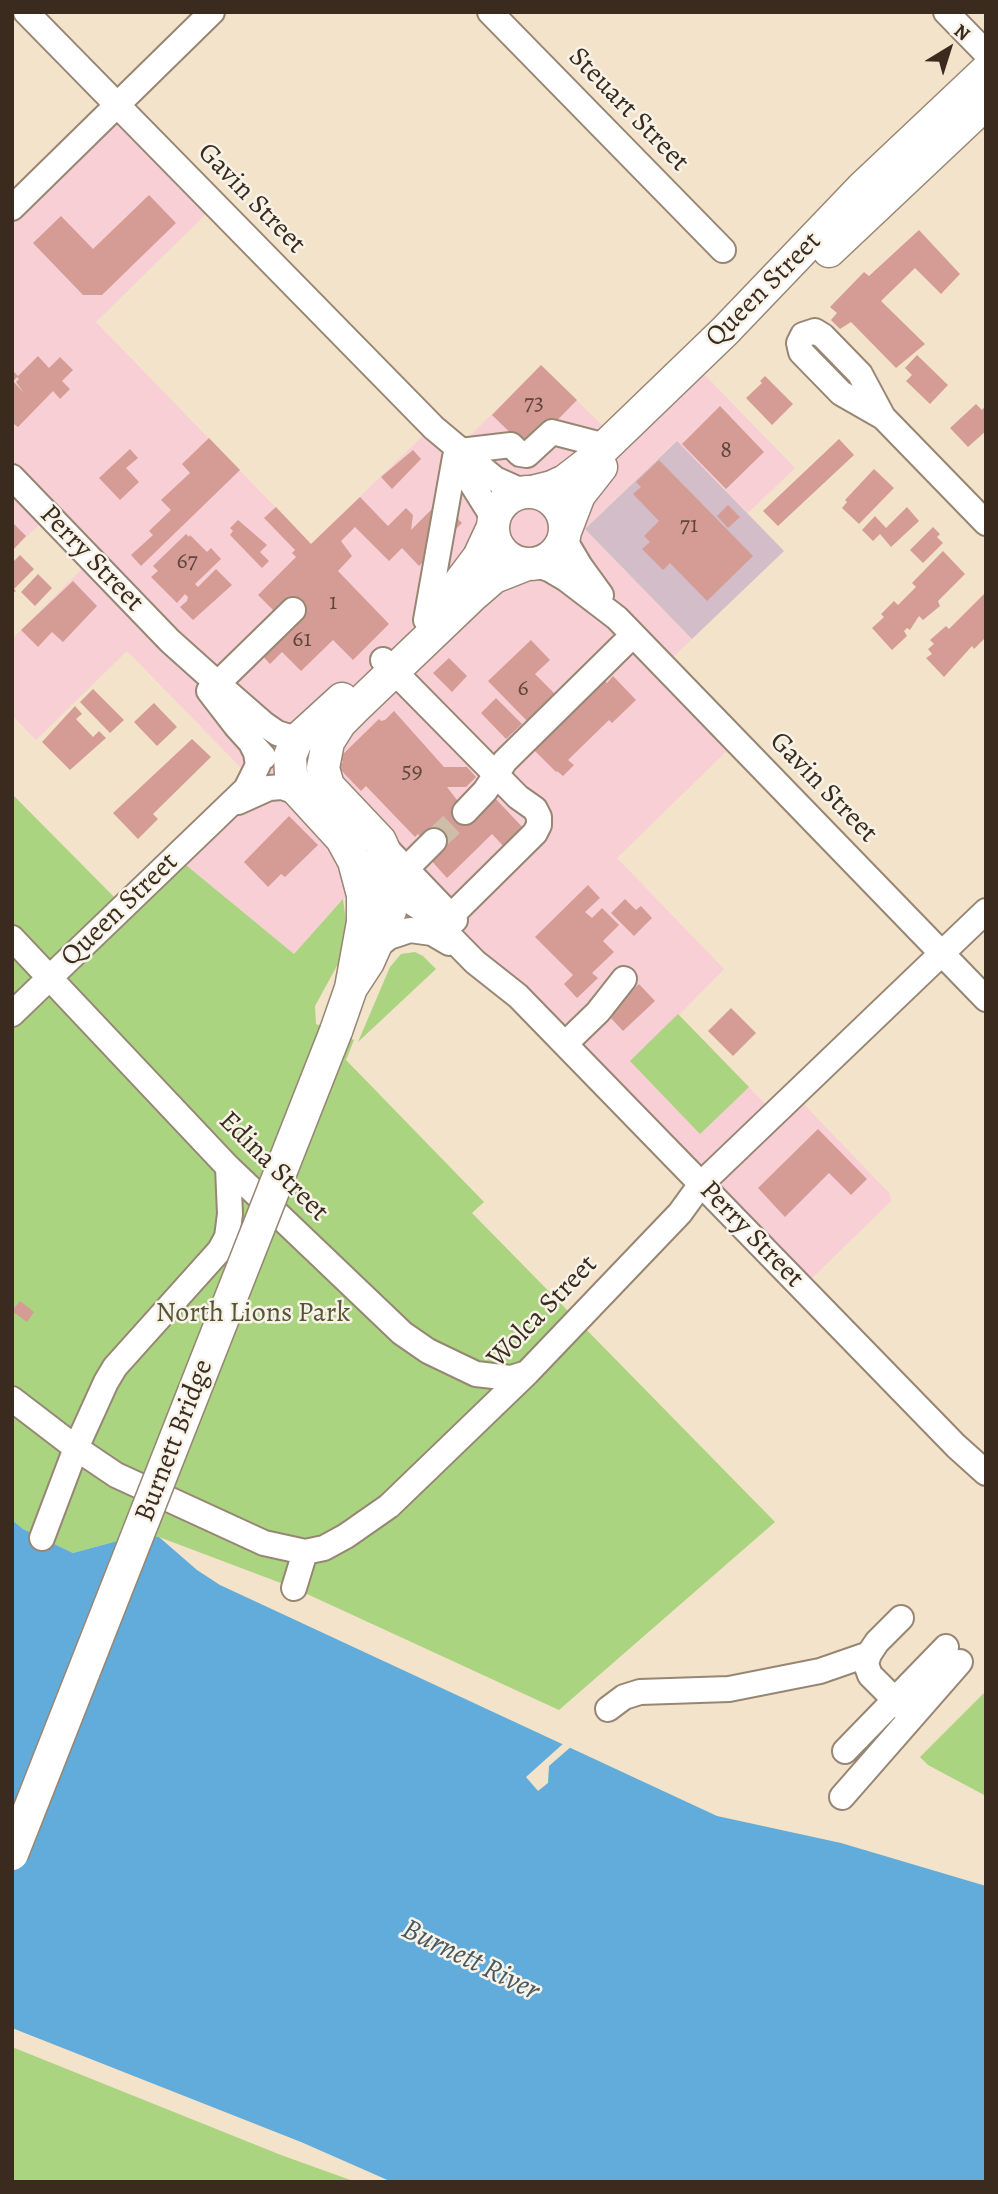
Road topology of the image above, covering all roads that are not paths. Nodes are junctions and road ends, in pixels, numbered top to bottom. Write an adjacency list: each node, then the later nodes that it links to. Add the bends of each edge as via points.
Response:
1 (26, 12): 8 (street, Gavin Street)
2 (212, 12): 8 (street)
3 (490, 12): 10 (street, Steuart Street)
4 (946, 12): 5 (street)
5 (986, 53)
6 (986, 71): 12 (main road, Queen Street, via 861,189)
7 (986, 103): 18 (main road, Queen Street, via 594,473 579,495)
8 (117, 105): 9 (street); 13 (street, Gavin Street)
9 (12, 208)
10 (723, 250)
11 (883, 417): 17 (street)
12 (606, 446): 13 (street, via 555,432 527,455 510,445); 15 (main road, Queen Street, via 565,481)
13 (458, 454): 15 (street, Gavin Street, via 495,479); 16 (street, Gavin Street); 21 (street)
14 (12, 477): 24 (street, Perry Street)
15 (528, 492): 16 (main road, via 505,501); 18 (main road, via 543,495 559,508)
16 (494, 523): 19 (main road, via 499,548 516,562); 21 (main road, via 480,557)
17 (986, 523)
18 (565, 534): 19 (main road, via 553,556); 22 (street, Gavin Street, via 580,566)
19 (530, 564): 22 (street, Gavin Street, via 566,579); 23 (main road, via 494,577)
20 (293, 610): 24 (street)
21 (426, 620): 23 (main road)
22 (625, 626): 27 (street); 39 (street, Gavin Street)
23 (389, 665): 25 (main road); 27 (street); 28 (main road, via 328,741 323,768 328,786)
24 (214, 687): 25 (street, Perry Street, via 277,733 293,738); 26 (street, Perry Street)
25 (302, 735): 28 (main road, via 289,764 293,782)
26 (253, 745): 28 (street, Perry Street); 29 (street, Queen Street, via 258,759 255,774)
27 (496, 775): 30 (street); 36 (street, via 535,810 538,829)
28 (314, 799): 29 (street, Queen Street, via 275,787); 31 (main road, Perry Street); 33 (main road, Perry Street)
29 (228, 808): 41 (street, Queen Street)
30 (465, 812)
31 (380, 841): 34 (main road, Burnett Bridge)
32 (434, 841): 34 (street)
33 (355, 865): 34 (main road, Perry Street, via 373,884); 43 (main road, Burnett Bridge, via 363,895 363,922)
34 (400, 881): 36 (street, Perry Street); 38 (main road, Burnett Bridge); 40 (street, Perry Street, via 411,902)
35 (986, 911): 39 (street, Wolca Street)
36 (451, 916): 44 (street, Perry Street, via 485,951)
37 (12, 938): 41 (street, Edina Street)
38 (375, 948): 40 (street, via 389,937 418,930 439,936); 43 (main road, Burnett Bridge)
39 (942, 953): 45 (street, Gavin Street); 49 (street, Wolca Street)
40 (475, 962): 44 (street, Perry Street)
41 (50, 977): 46 (street, Queen Street); 48 (street, Edina Street)
42 (624, 979): 47 (street)
43 (351, 989): 70 (main road, Burnett Bridge, bridge)
44 (518, 996): 47 (street, Perry Street)
45 (986, 999)
46 (12, 1014)
47 (565, 1044): 49 (street, Perry Street)
48 (228, 1167): 50 (street, Edina Street); 51 (street)
49 (701, 1184): 53 (street, Wolca Street, via 680,1213); 59 (street, Perry Street)
50 (263, 1202): 51 (street, via 248,1193 238,1195); 52 (street, Edina Street, via 402,1333)
51 (230, 1214): 55 (street, via 220,1250 116,1367)
52 (457, 1367): 53 (street, Edina Street, via 497,1378); 57 (street, via 482,1391 482,1408)
53 (527, 1373): 57 (street, Wolca Street)
54 (12, 1399): 56 (street)
55 (94, 1408): 56 (street, via 72,1429); 58 (street)
56 (42, 1422): 58 (street)
57 (468, 1429): 61 (street, Wolca Street, via 368,1523 324,1548)
58 (76, 1448): 60 (street); 61 (street, via 116,1475 252,1538)
59 (986, 1473)
60 (41, 1538)
61 (305, 1552): 62 (street)
62 (294, 1588)
63 (901, 1618): 64 (street)
64 (869, 1654): 65 (street, via 870,1675); 66 (street, via 820,1671 729,1689 640,1692)
65 (894, 1701): 67 (street); 67 (street, via 953,1655); 68 (street)
66 (608, 1709)
67 (912, 1717): 69 (street)
68 (845, 1751)
69 (842, 1797)
70 (12, 1854)

